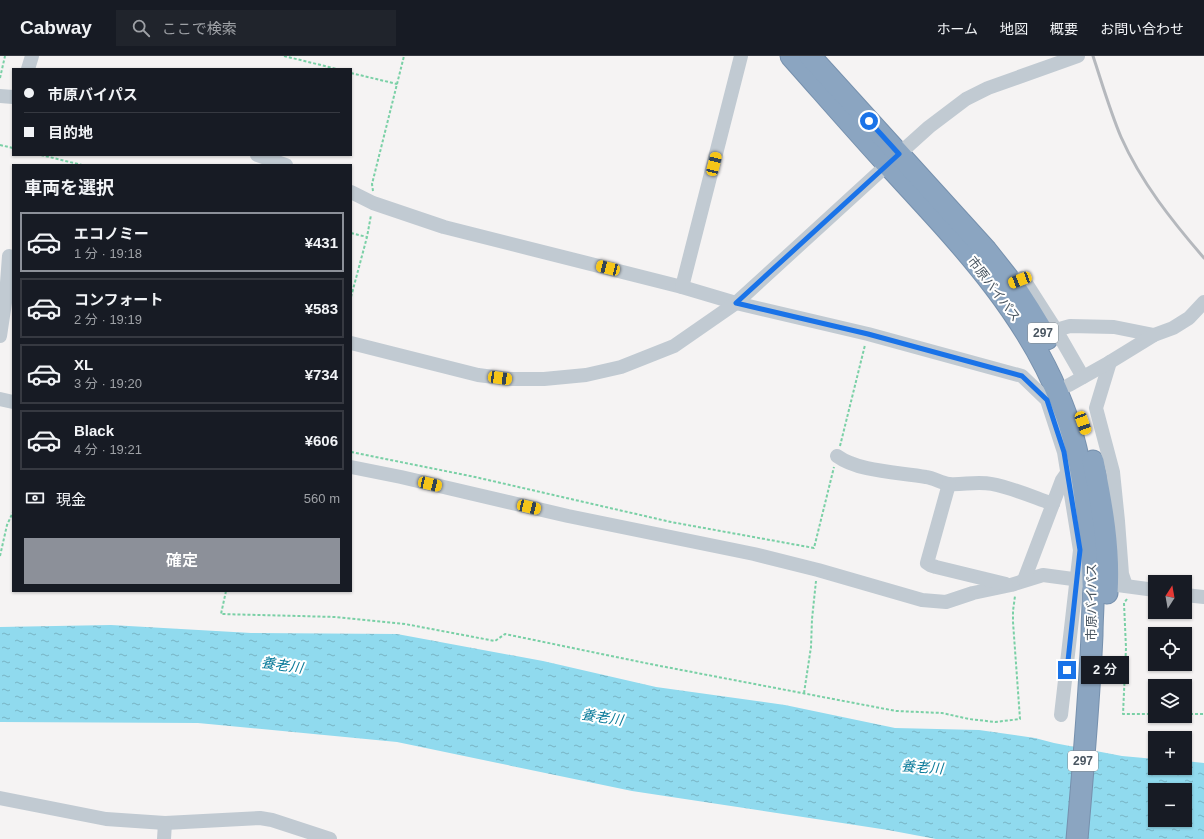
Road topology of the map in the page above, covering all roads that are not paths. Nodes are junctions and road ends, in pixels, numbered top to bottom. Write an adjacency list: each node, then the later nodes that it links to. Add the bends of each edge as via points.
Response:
1 (32, 56): 6 (street)
2 (741, 56): 15 (street)
3 (790, 56): 10 (highway, 市原バイパス / 297)
4 (810, 56): 10 (highway, 市原バイパス / 297)
5 (1078, 56): 10 (street, via 988,88 966,99)
6 (28, 68)
7 (0, 96): 8 (street)
8 (12, 97)
9 (260, 156): 11 (street)
10 (893, 159): 14 (highway, 市原バイパス / 297, via 963,223); 17 (street); 32 (highway, 市原バイパス / 297, via 1004,299 1035,346 1062,404 1073,437 1082,477 1089,530)
11 (283, 164)
12 (352, 192): 15 (street, via 444,227)
13 (7, 256): 20 (street, via 6,296)
14 (1012, 282): 18 (street, via 1022,278 1024,280); 23 (highway, 市原バイパス / 297, via 1049,344)
15 (682, 288): 17 (street)
16 (1204, 302): 19 (street, via 1189,318 1173,328)
17 (736, 303): 21 (street, via 674,346 621,367 579,376 510,379 478,375); 28 (street, via 868,334 1022,376 1047,400 1064,452)
18 (1056, 330): 19 (street, via 1070,326 1114,327); 23 (street)
19 (1154, 335): 22 (street)
20 (0, 336)
21 (352, 343)
22 (1110, 362): 23 (street); 32 (street, via 1096,408 1112,472 1122,574)
23 (1076, 381): 32 (highway, 市原バイパス / 297, via 1102,507)
24 (0, 399): 25 (street)
25 (12, 402)
26 (837, 456): 29 (street, via 860,466 927,477)
27 (352, 467): 31 (street, via 568,516 754,554 922,600 946,602)
28 (1067, 473): 30 (street); 32 (street, via 1080,550)
29 (949, 484): 30 (street, via 992,484); 31 (street, via 927,563 936,568)
30 (1053, 504): 31 (street)
31 (1018, 583): 32 (street, via 1043,575)
32 (1108, 583): 33 (street); 36 (highway, 市原バイパス / 297); 37 (street)
33 (1148, 589)
34 (1192, 596): 35 (street)
35 (1204, 597)
36 (1096, 684): 42 (highway, 市原バイパス / 297); 43 (highway, 市原バイパス / 297)
37 (1061, 715)
38 (0, 798): 39 (street, via 106,818)
39 (165, 823): 40 (street); 41 (street, via 260,818)
40 (164, 839)
41 (330, 839)
42 (1077, 839)
43 (1090, 839)

